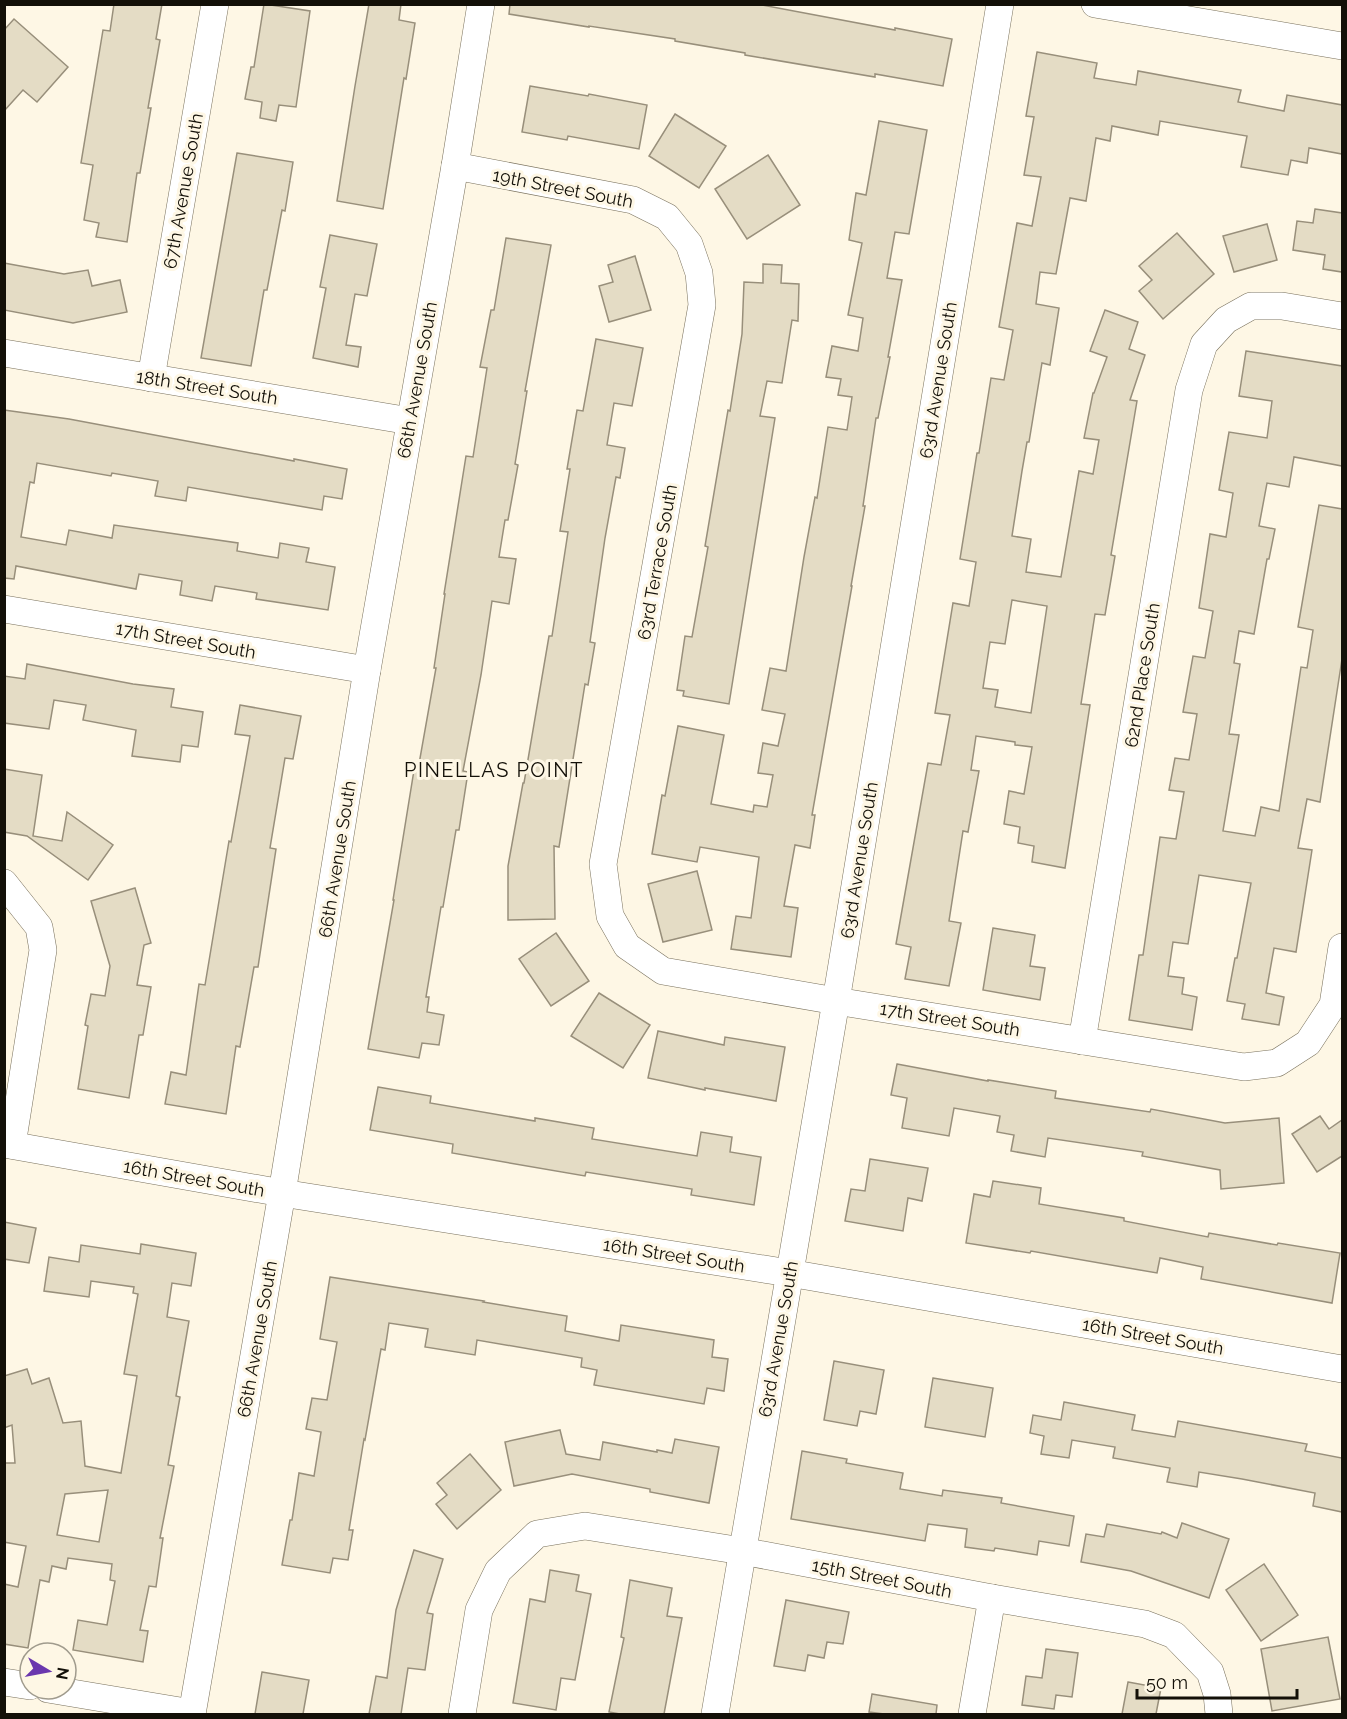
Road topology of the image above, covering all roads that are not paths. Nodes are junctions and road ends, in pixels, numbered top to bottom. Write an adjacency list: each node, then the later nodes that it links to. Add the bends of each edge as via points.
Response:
1 (215, 4): 10 (street, 67th Avenue South)
2 (481, 4): 6 (street, 66th Avenue South)
3 (1000, 4): 17 (street, 63rd Avenue South)
4 (1095, 4): 5 (street)
5 (1342, 46)
6 (455, 166): 7 (street, 19th Street South, via 633,200); 11 (street, 66th Avenue South)
7 (668, 216): 15 (street, 63rd Terrace South, via 689,244 699,273 702,305 603,864)
8 (1342, 316): 18 (street, 62nd Place South, via 1282,306 1251,306 1226,320 1204,344 1189,390)
9 (4, 353): 10 (street, 18th Street South)
10 (151, 378): 11 (street, 18th Street South)
11 (410, 421): 13 (street, 66th Avenue South)
12 (4, 609): 13 (street, 17th Street South)
13 (367, 670): 20 (street, 66th Avenue South)
14 (6, 884): 19 (street, via 39,927 44,950)
15 (610, 916): 17 (street, 17th Street South, via 627,946 663,971)
16 (1342, 947): 18 (street, 17th Street South, via 1333,1005 1308,1043 1277,1064 1244,1067)
17 (836, 1001): 18 (street, 17th Street South); 21 (street, 63rd Avenue South)
18 (1082, 1041)
19 (8, 1145): 20 (street, 16th Street South)
20 (282, 1193): 21 (street, 16th Street South); 26 (street, 66th Avenue South)
21 (789, 1273): 22 (street, 16th Street South); 23 (street, 63rd Avenue South)
22 (1342, 1368)
23 (742, 1551): 24 (street, 15th Street South); 27 (street, 15th Street South, via 585,1526 537,1534 498,1571 479,1610); 28 (street, 63rd Avenue South)
24 (992, 1598): 29 (street); 30 (street, 15th Street South, via 1145,1624 1174,1635 1210,1672)
25 (78, 1694): 26 (street)
26 (192, 1714)
27 (462, 1714)
28 (715, 1714)
29 (972, 1714)
30 (1219, 1714)

